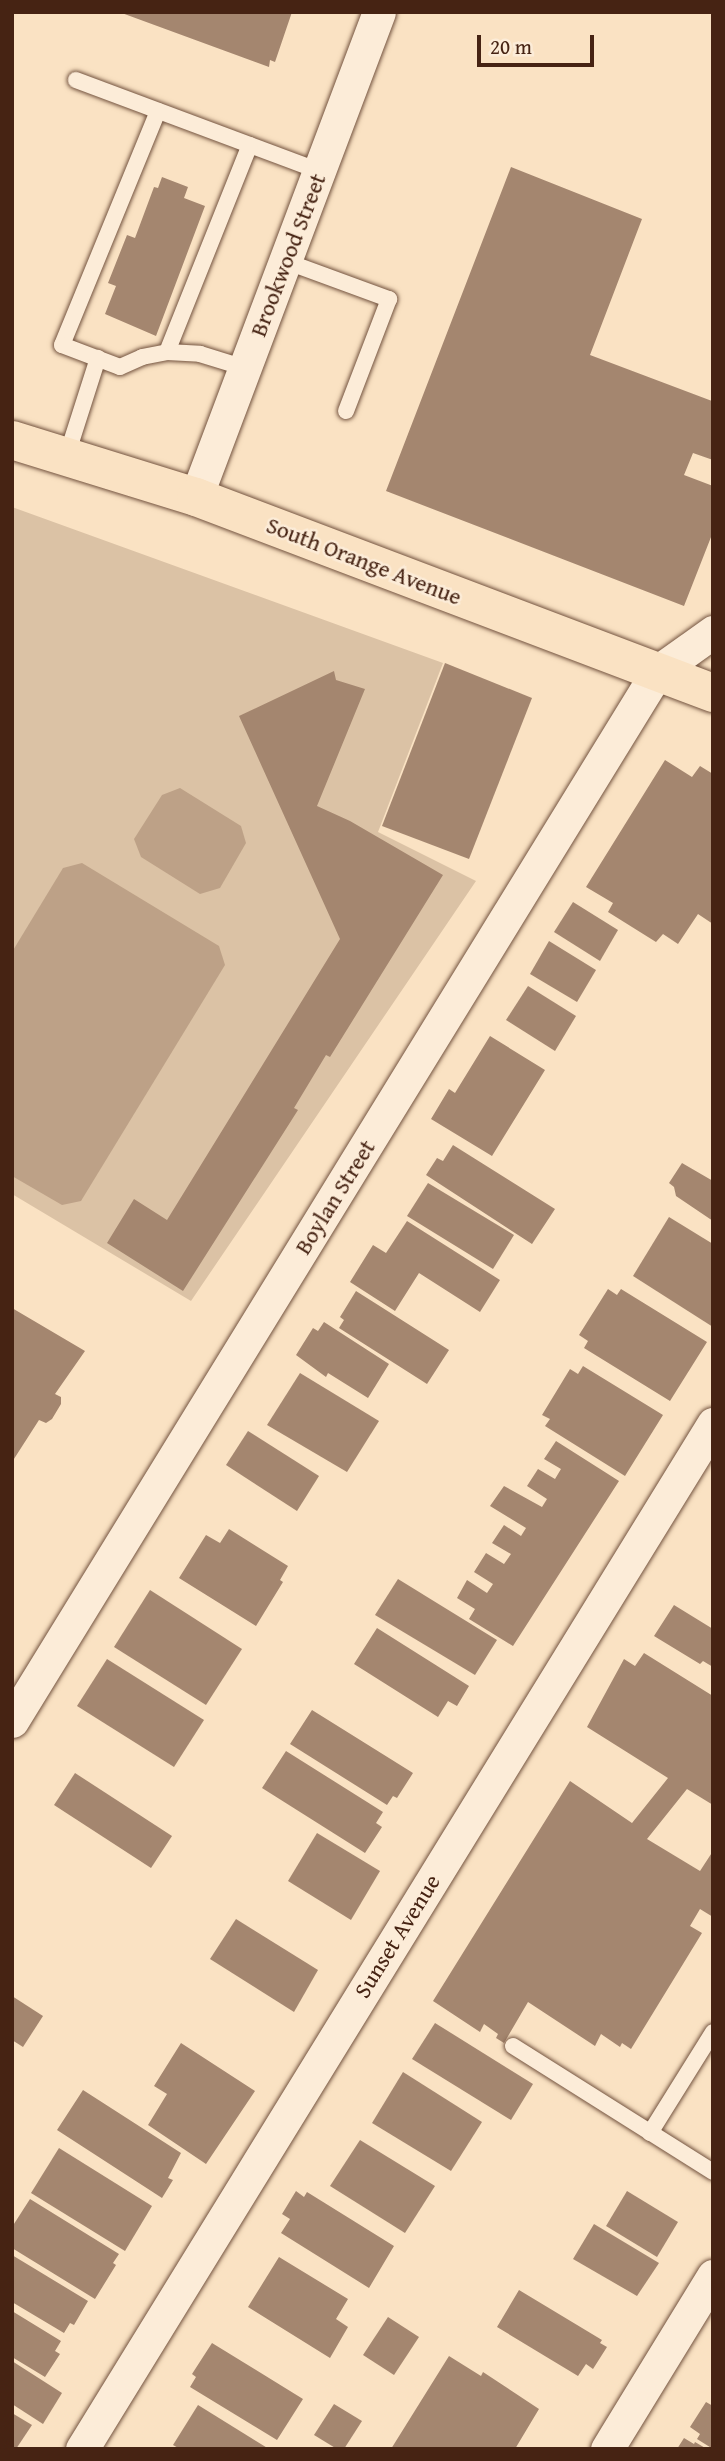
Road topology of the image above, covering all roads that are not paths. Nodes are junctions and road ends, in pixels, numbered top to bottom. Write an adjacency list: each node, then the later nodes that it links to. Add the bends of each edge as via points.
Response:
1 (379, 12): 5 (street, Brookwood Street)
2 (76, 79): 3 (lane)
3 (158, 111): 4 (lane); 8 (lane, via 62,345)
4 (250, 145): 5 (lane); 7 (lane)
5 (319, 171): 6 (street, Brookwood Street)
6 (285, 261): 9 (street, Brookwood Street); 10 (lane, via 389,299)
7 (167, 352): 8 (lane, via 120,367); 9 (lane, via 200,354)
8 (98, 358): 12 (lane)
9 (245, 368): 13 (street, Brookwood Street)
10 (346, 411)
11 (12, 440): 12 (main road, South Orange Avenue)
12 (67, 455): 13 (main road, South Orange Avenue)
13 (196, 497): 15 (main road, South Orange Avenue)
14 (713, 632): 15 (street)
15 (657, 672): 16 (main road, South Orange Avenue); 18 (street, Boylan Street)
16 (713, 693)
17 (713, 1424): 24 (street, Sunset Avenue)
18 (12, 1721)
19 (713, 2032): 21 (lane)
20 (513, 2046): 21 (lane)
21 (650, 2133): 22 (lane)
22 (713, 2172)
23 (713, 2276): 25 (street)
24 (82, 2449)
25 (607, 2449)

